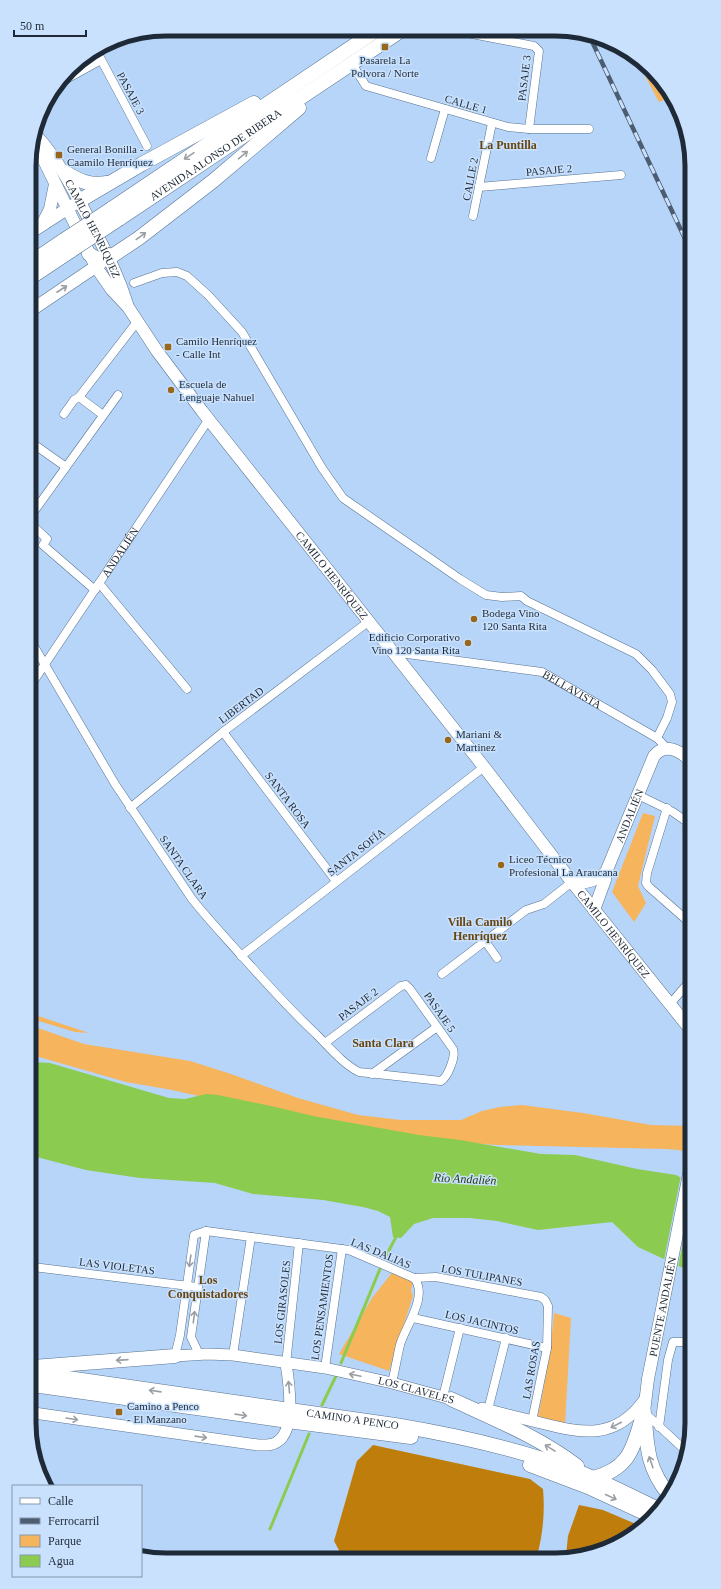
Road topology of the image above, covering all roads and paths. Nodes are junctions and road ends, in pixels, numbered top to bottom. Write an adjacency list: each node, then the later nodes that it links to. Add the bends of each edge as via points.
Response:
1 (367, 36): 6 (highway, AVENIDA ALONSO DE RIBERA)
2 (393, 36): 7 (highway, AVENIDA ALONSO DE RIBERA)
3 (482, 36): 11 (street, PASAJE 3, via 534,46 538,50)
4 (99, 55): 5 (street, PASAJE 3)
5 (102, 60): 8 (street); 15 (street, PASAJE 3)
6 (326, 64): 19 (highway); 25 (highway, AVENIDA ALONSO DE RIBERA, one-way to 25)
7 (348, 67): 9 (street, CALLE 1, via 366,86); 25 (highway, AVENIDA ALONSO DE RIBERA); 31 (highway, one-way to 7, via 207,185)
8 (72, 76)
9 (445, 110): 10 (street, CALLE 1); 16 (street)
10 (492, 123): 11 (street, CALLE 1); 21 (street, CALLE 2)
11 (529, 129): 12 (street, CALLE 1)
12 (589, 129)
13 (38, 138): 17 (main road, CAMILO HENRÍQUEZ)
14 (37, 146): 20 (main road, CAMILO HENRÍQUEZ)
15 (147, 146)
16 (431, 158)
17 (64, 172): 19 (highway, via 88,184); 22 (main road, CAMILO HENRÍQUEZ)
18 (621, 176): 21 (street, PASAJE 2)
19 (110, 183): 22 (highway)
20 (56, 184): 23 (main road, CAMILO HENRÍQUEZ); 27 (main road, via 50,209)
21 (479, 187): 26 (street, CALLE 2)
22 (79, 200): 23 (main road); 24 (main road, CAMILO HENRÍQUEZ)
23 (68, 209): 24 (main road); 27 (main road); 30 (main road, CAMILO HENRÍQUEZ)
24 (86, 214): 31 (main road, CAMILO HENRÍQUEZ)
25 (115, 214): 29 (highway, AVENIDA ALONSO DE RIBERA, bridge)
26 (473, 216)
27 (42, 225): 28 (main road)
28 (36, 229)
29 (68, 245): 32 (highway, AVENIDA ALONSO DE RIBERA); 34 (highway, AVENIDA ALONSO DE RIBERA)
30 (89, 254): 31 (highway, via 98,259); 33 (main road, CAMILO HENRÍQUEZ)
31 (109, 258): 33 (main road); 37 (main road, CAMILO HENRÍQUEZ)
32 (36, 260)
33 (96, 267): 36 (main road, one-way to 33); 37 (main road, CAMILO HENRÍQUEZ)
34 (36, 273)
35 (134, 283): 56 (street, via 162,273 177,272 187,276 208,295 242,332 322,468 343,498 486,595 521,596 636,654 670,694 672,702)
36 (36, 307)
37 (128, 307): 38 (main road, CAMILO HENRÍQUEZ)
38 (137, 322): 40 (street); 43 (main road, CAMILO HENRÍQUEZ)
39 (118, 394): 42 (street)
40 (79, 397): 41 (street); 42 (street)
41 (64, 414)
42 (103, 415): 45 (street)
43 (209, 419): 48 (street, ANDALIÉN); 49 (main road, CAMILO HENRÍQUEZ)
44 (36, 446): 45 (street)
45 (66, 467): 46 (street)
46 (36, 503)
47 (36, 529): 48 (street, via 47,539 43,545)
48 (97, 586): 52 (street, ANDALIÉN); 54 (street)
49 (368, 622): 51 (main road, CAMILO HENRÍQUEZ); 55 (street, LIBERTAD)
50 (36, 650): 52 (street, SANTA CLARA)
51 (392, 652): 56 (street, BELLAVISTA, via 542,672); 59 (main road, CAMILO HENRÍQUEZ)
52 (44, 665): 53 (street, ANDALIÉN); 61 (street, SANTA CLARA)
53 (36, 677)
54 (187, 689)
55 (223, 732): 61 (street, LIBERTAD); 65 (street, SANTA ROSA)
56 (657, 738): 57 (street, BELLAVISTA)
57 (664, 749): 58 (main road, via 676,750); 60 (main road, ANDALIÉN, via 654,756)
58 (685, 756)
59 (484, 767): 65 (street, SANTA SOFÍA); 66 (main road, CAMILO HENRÍQUEZ)
60 (638, 795): 62 (street); 64 (main road, ANDALIÉN)
61 (130, 808): 70 (street, SANTA CLARA, via 196,904)
62 (667, 808): 63 (street); 68 (street, via 646,882)
63 (685, 821)
64 (606, 872): 66 (main road, via 590,882); 67 (main road, ANDALIÉN)
65 (336, 882): 70 (street, SANTA SOFÍA)
66 (572, 882): 67 (main road, CAMILO HENRÍQUEZ); 69 (street, via 544,904 526,910)
67 (594, 910): 75 (main road, CAMILO HENRÍQUEZ)
68 (685, 919)
69 (485, 941): 71 (street); 72 (street)
70 (241, 956): 78 (street, SANTA CLARA)
71 (497, 958)
72 (442, 974)
73 (406, 985): 77 (street, PASAJE 5); 78 (street, PASAJE 2, via 401,986)
74 (685, 987): 75 (street)
75 (670, 1004): 76 (main road, CAMILO HENRÍQUEZ)
76 (685, 1023)
77 (437, 1027): 79 (street); 79 (street, PASAJE 5, via 455,1053 444,1080)
78 (325, 1043): 79 (street, SANTA CLARA, via 349,1066 359,1072)
79 (372, 1074)
80 (685, 1194): 105 (main road, PUENTE ANDALIÉN)
81 (206, 1231): 82 (street, LAS DALIAS); 87 (street, one-way to 87, via 194,1235); 88 (street)
82 (251, 1237): 83 (street, LAS DALIAS); 97 (street)
83 (299, 1244): 84 (street, LAS DALIAS); 98 (street, LOS GIRASOLES)
84 (342, 1249): 86 (street, LAS DALIAS); 100 (street, LOS PENSAMIENTOS)
85 (36, 1267): 87 (street, LAS VIOLETAS)
86 (414, 1278): 89 (street, LOS TULIPANES, via 436,1277 541,1297); 90 (street, LAS DALIAS, via 419,1294)
87 (187, 1286): 88 (street, LAS VIOLETAS); 96 (street, via 180,1335)
88 (197, 1288): 95 (street, one-way to 88, via 191,1337)
89 (545, 1300): 94 (street, LAS ROSAS, via 548,1306)
90 (413, 1318): 91 (street, LOS JACINTOS); 102 (street, LAS DALIAS, via 403,1334)
91 (460, 1328): 92 (street, LOS JACINTOS); 104 (street)
92 (506, 1338): 94 (street, LOS JACINTOS); 106 (street)
93 (685, 1342): 110 (street, via 673,1342 668,1360)
94 (548, 1348): 109 (street, LAS ROSAS)
95 (199, 1354): 96 (street, LOS CLAVELES); 97 (street, LOS CLAVELES)
96 (174, 1356): 99 (highway, one-way to 99)
97 (233, 1356): 98 (street, LOS CLAVELES)
98 (286, 1364): 100 (street, LOS CLAVELES); 108 (street, one-way to 98, via 290,1397)
99 (36, 1367)
100 (325, 1368): 102 (street, LOS CLAVELES, one-way to 100)
101 (36, 1374): 108 (highway, CAMINO A PENCO, one-way to 101)
102 (392, 1383): 104 (street, LOS CLAVELES)
103 (36, 1385): 108 (highway, CAMINO A PENCO, one-way to 108)
104 (447, 1398): 106 (street, LOS CLAVELES); 112 (highway, one-way to 104, via 542,1443)
105 (644, 1406): 109 (street, LOS CLAVELES, one-way to 109, via 612,1428 598,1431 580,1432); 110 (street); 112 (highway, via 633,1447 626,1460 615,1470); 113 (highway, one-way to 105, via 650,1461)
106 (488, 1410): 109 (street, LOS CLAVELES)
107 (36, 1413): 108 (street, one-way to 108, via 265,1445 281,1439 286,1431)
108 (289, 1416): 112 (highway, CAMINO A PENCO, via 395,1425 450,1435 527,1454); 115 (highway, CAMINO A PENCO, one-way to 115, via 418,1438 502,1457 570,1479)
109 (532, 1421)
110 (659, 1427): 111 (street)
111 (683, 1448)
112 (593, 1478): 114 (highway, CAMINO A PENCO)
113 (666, 1491)
114 (654, 1507)
115 (647, 1515)

